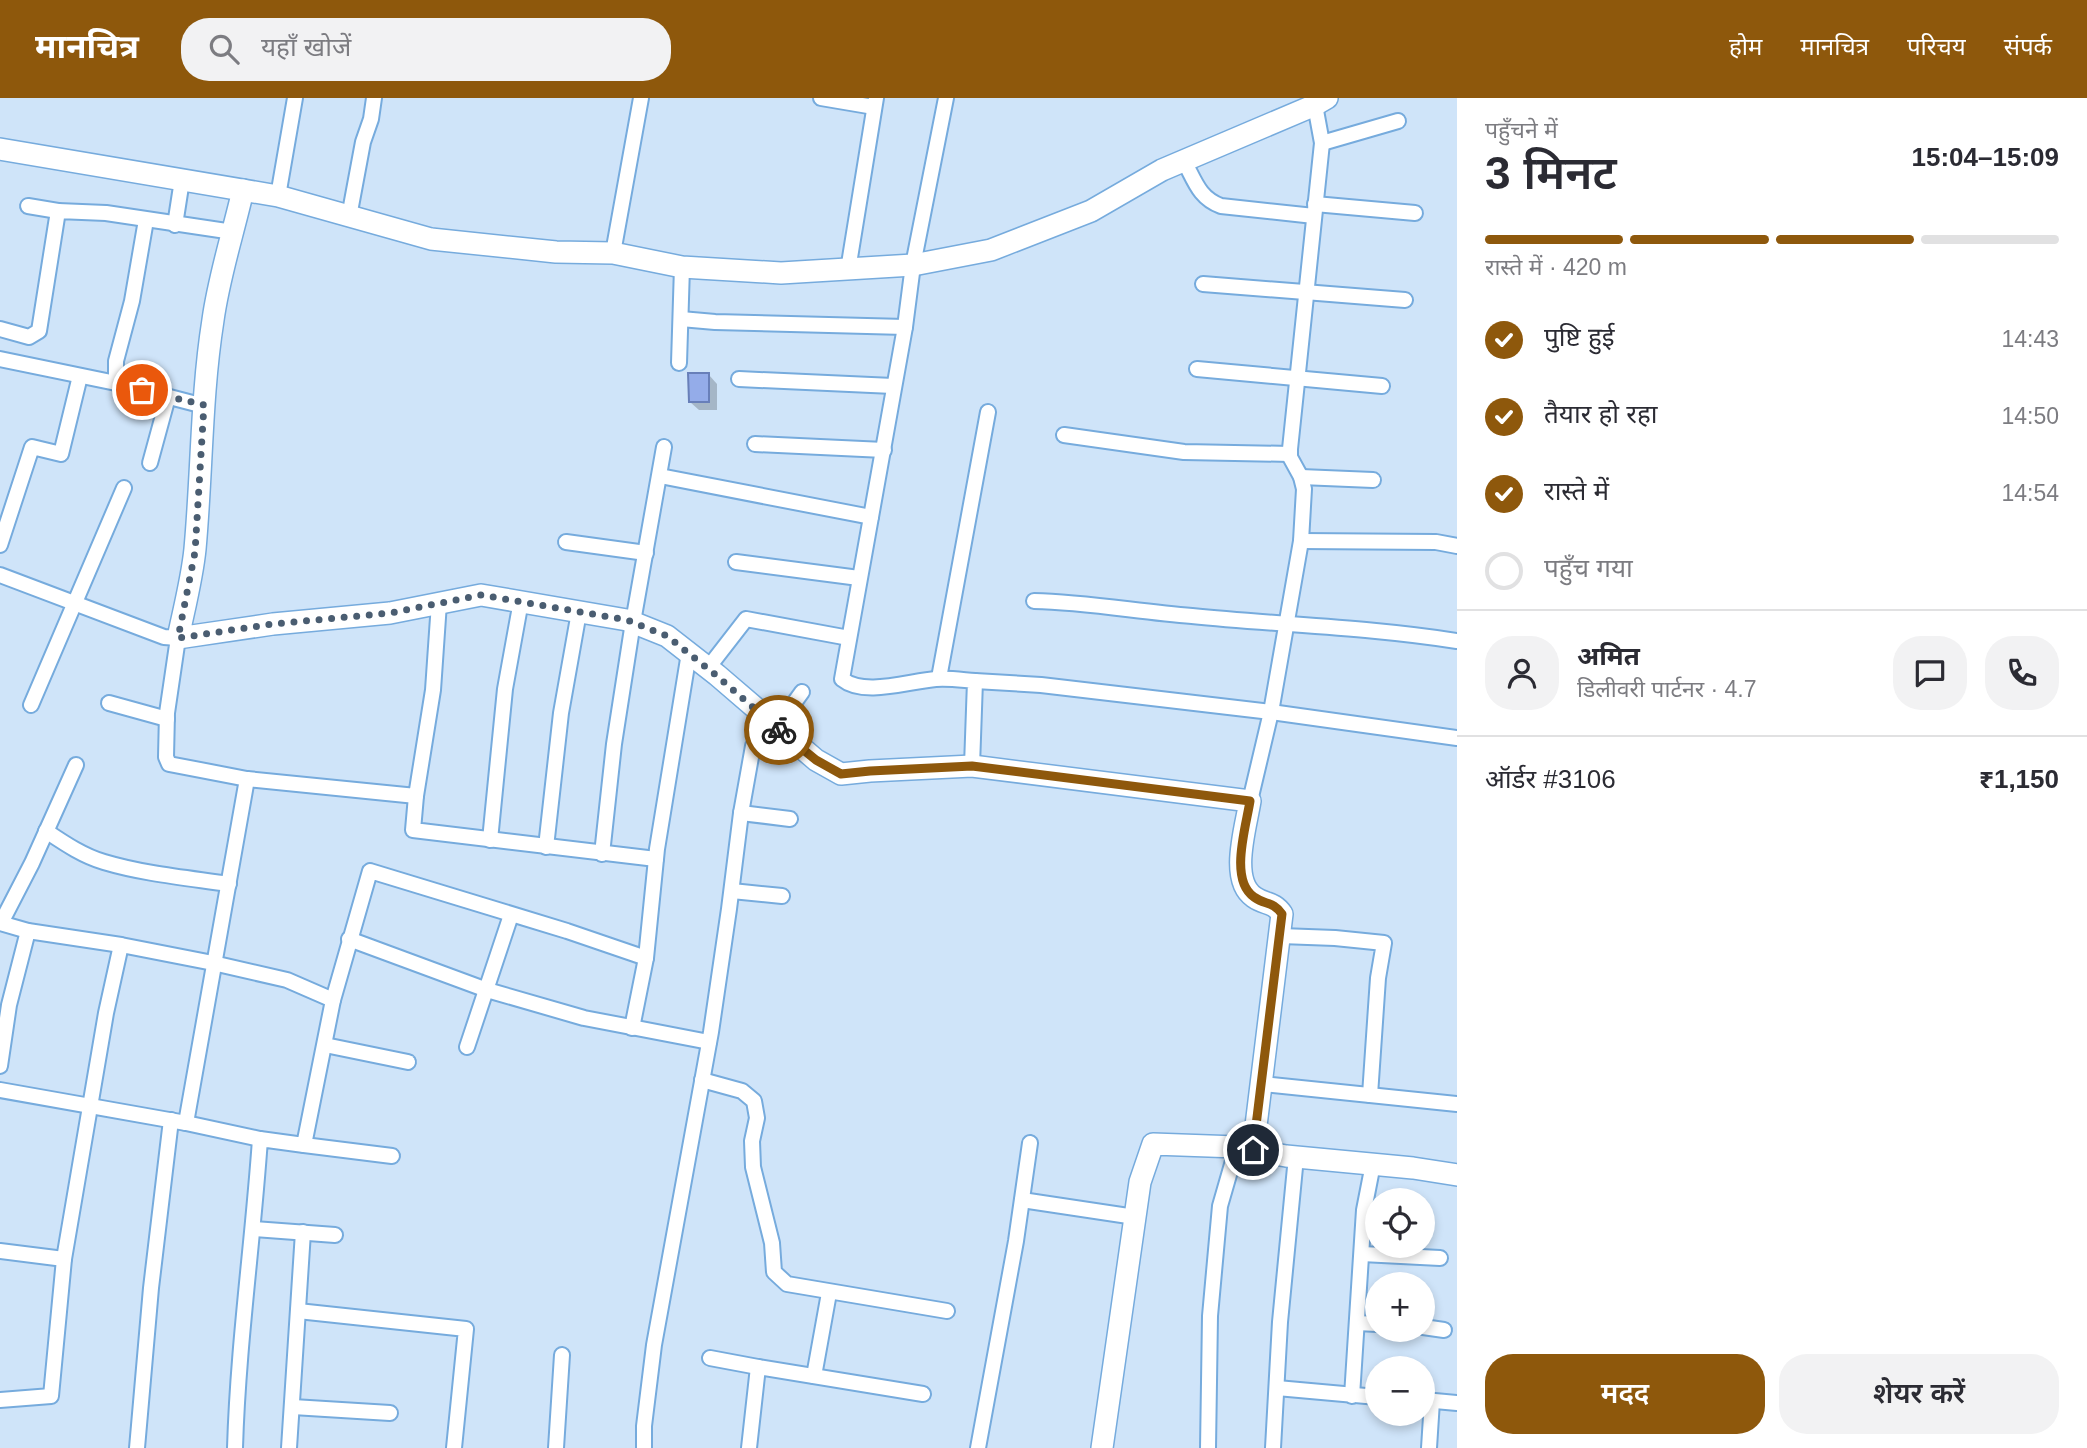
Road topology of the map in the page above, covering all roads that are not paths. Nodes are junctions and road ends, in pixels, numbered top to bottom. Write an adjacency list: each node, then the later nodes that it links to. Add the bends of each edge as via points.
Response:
1 (295, 98): 14 (street)
2 (374, 98): 19 (street)
3 (641, 98): 23 (street)
4 (821, 98): 7 (street)
5 (946, 98): 24 (street)
6 (1318, 100): 9 (street); 11 (street)
7 (875, 102): 26 (street)
8 (1398, 121): 9 (street)
9 (1322, 143): 16 (street)
10 (0, 149): 12 (street)
11 (1184, 161): 16 (street, via 1212,203); 24 (street, via 1091,211 1033,235 990,250)
12 (182, 180): 13 (street); 21 (street)
13 (243, 190): 14 (street); 22 (street)
14 (278, 196): 19 (street)
15 (28, 206): 17 (street)
16 (1315, 210): 18 (street); 28 (street)
17 (58, 211): 20 (street); 32 (street, via 39,331 29,337)
18 (1415, 213)
19 (349, 217): 23 (street, via 430,239)
20 (146, 220): 21 (street); 39 (street, via 116,361)
21 (175, 225): 22 (street)
22 (233, 232): 43 (street, via 212,321)
23 (613, 253): 25 (street)
24 (913, 265): 26 (street); 31 (street)
25 (682, 267): 26 (street, via 781,273); 30 (street)
26 (848, 270)
27 (1203, 284): 28 (street)
28 (1306, 292): 29 (street); 37 (street)
29 (1405, 300)
30 (681, 319): 31 (street); 34 (street)
31 (905, 327): 40 (street)
32 (0, 329)
33 (0, 359): 36 (street)
34 (679, 363)
35 (1197, 369): 37 (street)
36 (80, 376): 39 (street); 58 (street, via 61,454 32,447)
37 (1297, 378): 41 (street); 49 (street)
38 (739, 379): 40 (street)
39 (116, 383): 42 (street)
40 (893, 386): 48 (street)
41 (1382, 386)
42 (168, 397): 43 (street); 50 (street)
43 (204, 405): 71 (street, via 195,552)
44 (988, 412): 76 (street)
45 (1064, 435): 49 (street, via 1184,452)
46 (755, 444): 48 (street)
47 (664, 447): 51 (street)
48 (884, 450): 55 (street)
49 (1290, 454): 52 (street)
50 (150, 463)
51 (660, 476): 55 (street); 60 (street)
52 (1301, 477): 53 (street); 56 (street)
53 (1373, 480)
54 (124, 488): 66 (street)
55 (871, 517): 63 (street)
56 (1301, 541): 59 (street); 70 (street)
57 (566, 542): 60 (street)
58 (0, 545)
59 (1457, 546)
60 (646, 553): 69 (street)
61 (737, 562): 63 (street)
62 (0, 575): 66 (street)
63 (859, 578): 72 (street)
64 (521, 601): 67 (street, via 481,595); 68 (street); 93 (street, via 505,689)
65 (1034, 601): 70 (street)
66 (76, 602): 71 (street, via 164,637); 80 (street)
67 (439, 603): 71 (street); 88 (street, via 433,690)
68 (579, 612): 69 (street); 94 (street, via 561,713)
69 (633, 622): 74 (street, via 667,636); 95 (street)
70 (1288, 624): 73 (street); 81 (street)
71 (178, 638): 82 (street)
72 (849, 638): 75 (street, via 746,619); 76 (street, via 842,680 849,685 872,688)
73 (1457, 641)
74 (689, 653): 75 (street); 96 (street)
75 (708, 668): 83 (street)
76 (939, 678): 77 (street)
77 (975, 681): 81 (street); 86 (street)
78 (802, 692): 83 (street)
79 (109, 703): 82 (street)
80 (31, 705)
81 (1271, 712): 84 (street); 89 (street)
82 (167, 719): 87 (street, via 169,764)
83 (773, 725): 86 (street, via 841,774); 90 (street, via 753,746)
84 (1457, 738)
85 (76, 765): 92 (street)
86 (972, 766): 89 (street)
87 (247, 779): 88 (street); 97 (street)
88 (416, 796): 93 (street, via 413,830)
89 (1250, 801): 103 (street, via 1240,868 1244,886 1254,897 1276,905 1282,914)
90 (741, 813): 91 (street); 98 (street)
91 (790, 819)
92 (46, 831): 97 (street, via 102,862); 101 (street)
93 (490, 840): 94 (street)
94 (546, 847): 95 (street)
95 (602, 854): 96 (street)
96 (656, 859): 106 (street)
97 (229, 884): 107 (street)
98 (732, 891): 99 (street); 111 (street)
99 (782, 896)
100 (511, 915): 104 (street, via 370,871); 106 (street); 108 (street)
101 (0, 923): 102 (street)
102 (28, 931): 105 (street); 115 (street, via 9,1004)
103 (1281, 936): 117 (street); 119 (street, via 1384,943)
104 (349, 939): 108 (street); 109 (street)
105 (121, 945): 107 (street); 121 (street)
106 (646, 958): 110 (street)
107 (214, 963): 109 (street, via 287,980); 122 (street)
108 (487, 989): 110 (street); 113 (street)
109 (333, 1000): 112 (street)
110 (632, 1028): 111 (street)
111 (709, 1042): 116 (street)
112 (325, 1045): 114 (street); 125 (street)
113 (467, 1047)
114 (408, 1062)
115 (0, 1066)
116 (702, 1080): 140 (street, via 741,1091 754,1101 753,1167 774,1272 788,1284); 166 (street, via 654,1345)
117 (1262, 1084): 119 (street); 126 (street)
118 (0, 1090): 121 (street)
119 (1370, 1095): 120 (street)
120 (1457, 1104)
121 (90, 1107): 122 (street); 139 (street)
122 (178, 1121): 123 (street); 161 (street, via 151,1288)
123 (260, 1139): 125 (street); 133 (street)
124 (1030, 1143): 131 (street)
125 (304, 1145): 127 (street)
126 (1245, 1149): 128 (street); 132 (street, via 1153,1144 1140,1181); 170 (street, via 1220,1206 1210,1316)
127 (392, 1156)
128 (1296, 1157): 129 (street); 151 (street)
129 (1373, 1164): 130 (street); 137 (street)
130 (1457, 1175)
131 (1022, 1200): 132 (street); 168 (street)
132 (1135, 1217): 169 (street)
133 (254, 1229): 134 (street); 162 (street, via 243,1315)
134 (303, 1232): 135 (street); 141 (street)
135 (335, 1235)
136 (0, 1251): 139 (street)
137 (1362, 1254): 138 (street); 143 (street)
138 (1440, 1258)
139 (64, 1259): 155 (street, via 51,1396)
140 (829, 1293): 142 (street); 150 (street)
141 (298, 1311): 158 (street); 164 (street, via 466,1329)
142 (947, 1311)
143 (1357, 1323): 144 (street); 153 (street)
144 (1365, 1323)
145 (1435, 1329): 146 (street)
146 (1444, 1330)
147 (562, 1355): 165 (street)
148 (710, 1358): 149 (street)
149 (758, 1367): 150 (street); 167 (street)
150 (814, 1376): 152 (street)
151 (1277, 1388): 153 (street); 171 (street)
152 (923, 1394)
153 (1352, 1396): 154 (street)
154 (1365, 1397)
155 (0, 1400)
156 (1435, 1402): 157 (street)
157 (1457, 1404)
158 (293, 1407): 159 (street); 163 (street)
159 (390, 1413)
160 (1429, 1426): 172 (street)
161 (137, 1448)
162 (235, 1448)
163 (289, 1448)
164 (454, 1448)
165 (556, 1448)
166 (644, 1448)
167 (749, 1448)
168 (978, 1448)
169 (1102, 1448)
170 (1208, 1448)
171 (1273, 1448)
172 (1429, 1448)

